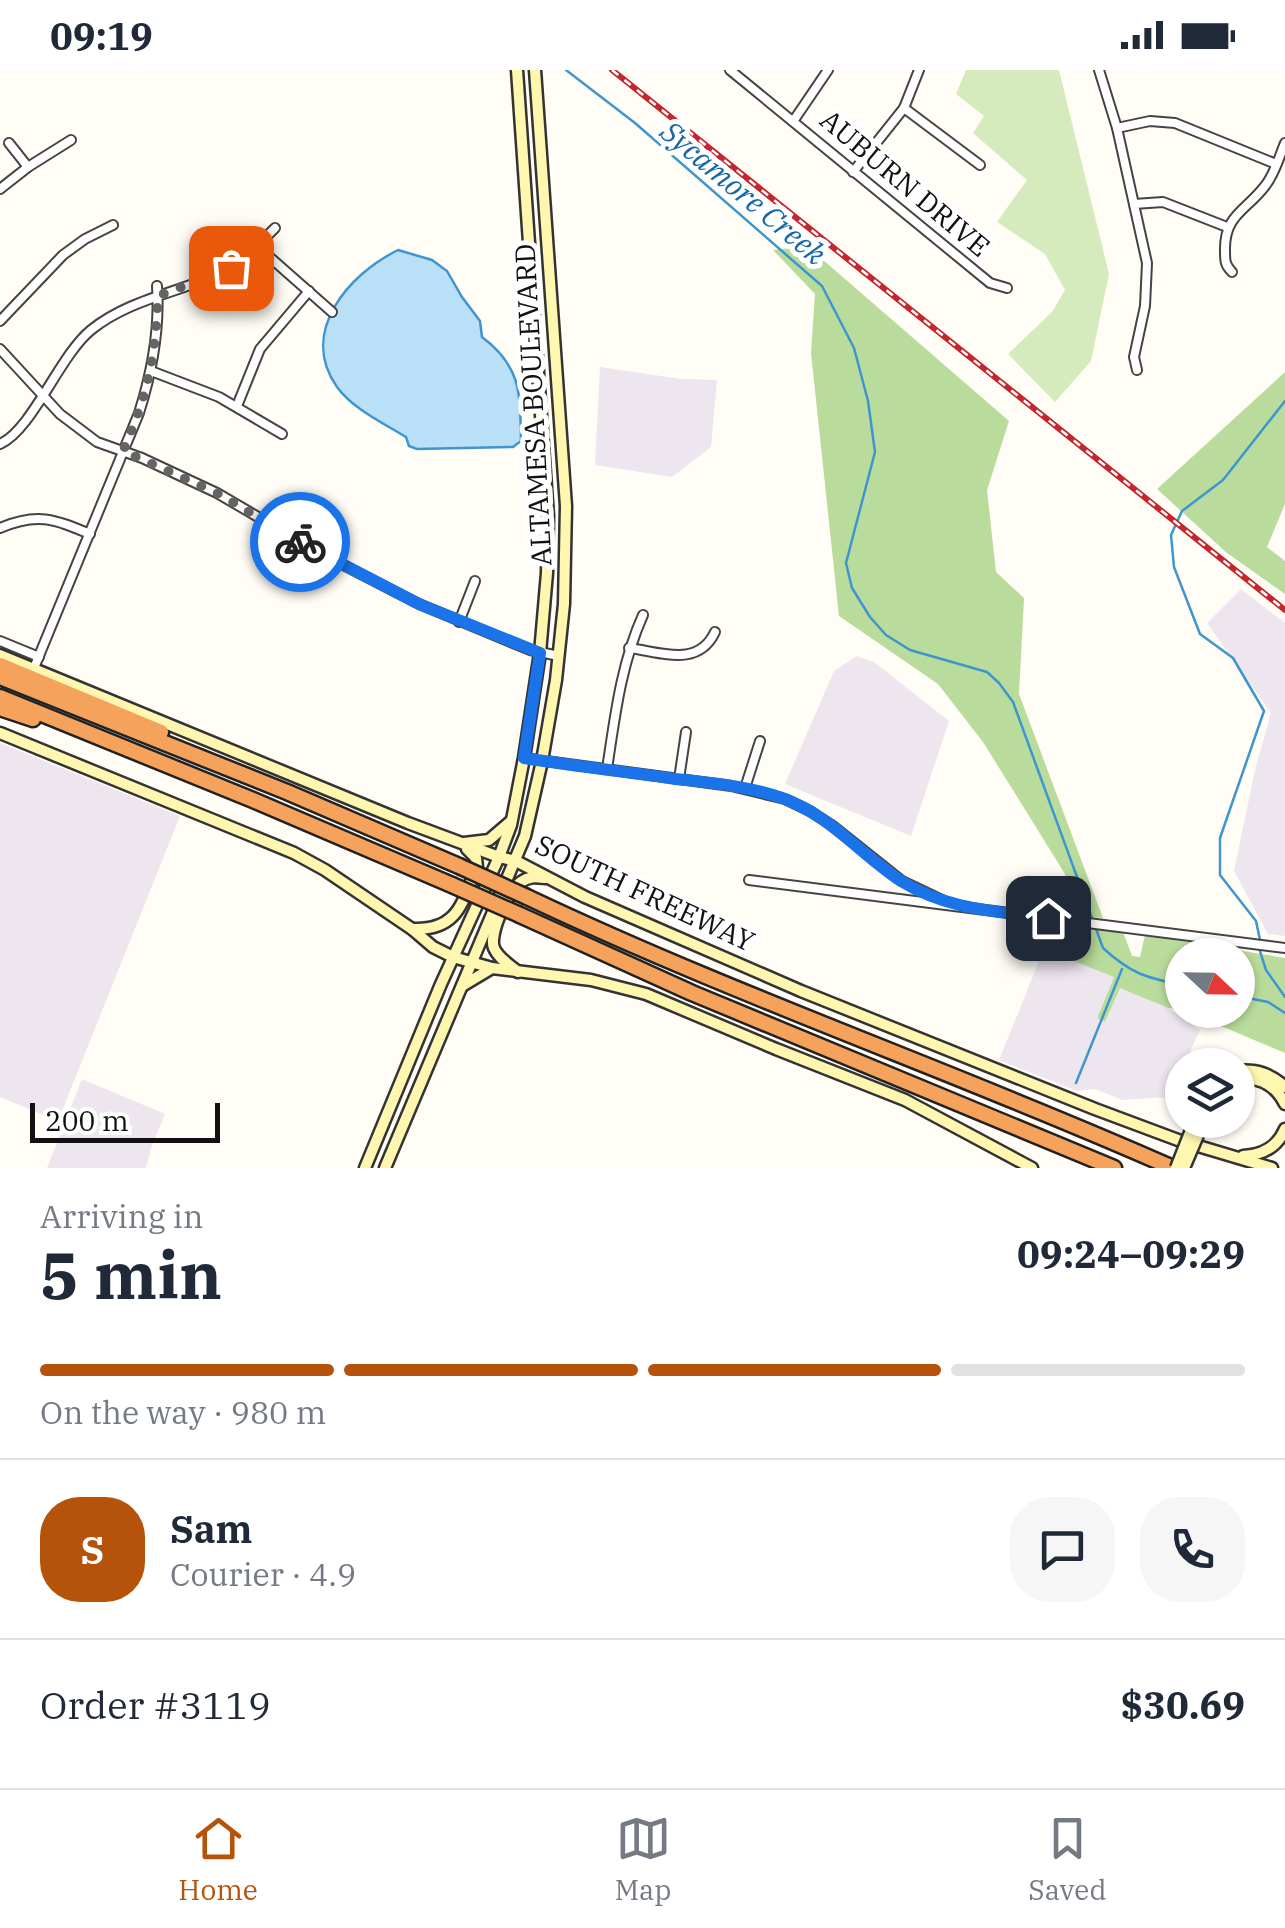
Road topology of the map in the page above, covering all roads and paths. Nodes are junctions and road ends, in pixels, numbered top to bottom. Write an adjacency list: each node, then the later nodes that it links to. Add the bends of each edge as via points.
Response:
1 (535, 70): 47 (main road, ALTAMESA BOULEVARD, via 566,506)
2 (730, 70): 8 (street, AUBURN DRIVE)
3 (828, 70): 8 (street)
4 (919, 70): 7 (street)
5 (1099, 70): 9 (street)
6 (517, 71): 45 (main road, ALTAMESA BOULEVARD, via 548,516)
7 (904, 108): 14 (street); 16 (street)
8 (794, 120): 16 (street, AUBURN DRIVE)
9 (1117, 128): 13 (street, via 1175,122); 18 (street)
10 (71, 140): 15 (street)
11 (9, 143): 15 (street)
12 (1285, 143): 13 (street)
13 (1276, 164): 21 (street, via 1266,186)
14 (980, 165)
15 (28, 167): 17 (street)
16 (853, 172): 24 (street, AUBURN DRIVE, via 990,283)
17 (0, 189)
18 (1134, 204): 21 (street, via 1164,202); 30 (street, via 1147,282 1134,356)
19 (113, 224): 28 (street, via 62,255)
20 (275, 228): 22 (street)
21 (1228, 228): 23 (street, via 1225,265)
22 (257, 246): 25 (street, via 223,272); 26 (street)
23 (1232, 272)
24 (1007, 288)
25 (157, 290): 31 (street); 32 (street, via 92,330)
26 (308, 291): 27 (street); 33 (street, via 260,348)
27 (332, 312)
28 (0, 320)
29 (0, 348): 32 (street)
30 (1138, 370)
31 (152, 371): 33 (street); 36 (street)
32 (42, 395): 35 (street); 36 (street, via 79,430)
33 (237, 406): 34 (street)
34 (282, 434)
35 (0, 444)
36 (123, 451): 38 (street); 41 (street, via 217,493)
37 (0, 528): 38 (street, via 45,518)
38 (90, 534): 48 (street)
39 (475, 581): 41 (street)
40 (643, 614): 44 (street)
41 (459, 622): 45 (street)
42 (715, 632): 44 (street, via 693,655)
43 (0, 641): 48 (street)
44 (630, 648): 59 (street)
45 (540, 653): 47 (street); 56 (main road, ALTAMESA BOULEVARD)
46 (0, 655): 48 (main road, SOUTH FREEWAY)
47 (559, 656): 57 (main road, ALTAMESA BOULEVARD)
48 (37, 663): 65 (main road, SOUTH FREEWAY)
49 (0, 665): 62 (highway, via 278,782)
50 (0, 677): 62 (highway, SOUTH FREEWAY)
51 (0, 697): 58 (highway)
52 (0, 708): 58 (highway)
53 (686, 732): 60 (street)
54 (0, 733): 74 (main road, via 294,853)
55 (760, 741): 61 (street)
56 (524, 758): 57 (street); 63 (main road, ALTAMESA BOULEVARD)
57 (542, 761): 59 (street); 64 (main road, ALTAMESA BOULEVARD)
58 (171, 766): 97 (highway, bridge)
59 (607, 769): 60 (street)
60 (679, 779): 61 (street)
61 (745, 788): 71 (street, via 822,818)
62 (287, 792): 92 (highway, SOUTH FREEWAY, bridge, via 714,981)
63 (511, 821): 65 (main road, via 489,840); 66 (main road, ALTAMESA BOULEVARD)
64 (526, 836): 67 (main road, ALTAMESA BOULEVARD); 68 (main road)
65 (458, 843): 66 (main road, SOUTH FREEWAY); 74 (main road, via 477,862 460,907 441,926)
66 (499, 857): 67 (main road, SOUTH FREEWAY); 77 (main road, ALTAMESA BOULEVARD)
67 (516, 862): 68 (main road, SOUTH FREEWAY); 78 (main road, ALTAMESA BOULEVARD)
68 (540, 873): 70 (main road, SOUTH FREEWAY)
69 (749, 880): 72 (street)
70 (556, 881): 80 (main road, via 522,881 495,927 494,948); 93 (main road, SOUTH FREEWAY, via 802,992 1095,1110)
71 (890, 881): 72 (street); 73 (street)
72 (878, 896): 73 (street)
73 (958, 906): 76 (street)
74 (412, 929): 75 (main road)
75 (434, 947): 77 (main road); 81 (main road)
76 (1285, 948)
77 (454, 957): 78 (main road); 81 (main road, ALTAMESA BOULEVARD)
78 (471, 963): 79 (main road); 82 (main road, ALTAMESA BOULEVARD)
79 (492, 968): 80 (main road); 82 (main road)
80 (519, 973): 96 (main road, via 646,994 904,1100)
81 (441, 984): 83 (main road, ALTAMESA BOULEVARD)
82 (461, 987): 85 (main road, ALTAMESA BOULEVARD)
83 (408, 1064): 85 (main road); 94 (main road, ALTAMESA BOULEVARD)
84 (1255, 1071): 87 (main road)
85 (426, 1072): 95 (main road, ALTAMESA BOULEVARD)
86 (1255, 1079): 88 (main road, via 1277,1090)
87 (1285, 1087)
88 (1285, 1104)
89 (1285, 1130): 93 (main road, via 1263,1153)
90 (1187, 1138): 98 (main road, bridge)
91 (1196, 1138): 99 (main road, bridge)
92 (1108, 1139): 98 (highway, SOUTH FREEWAY); 100 (highway, via 1122,1138)
93 (1232, 1156): 101 (main road, SOUTH FREEWAY)
94 (365, 1168)
95 (385, 1168)
96 (1032, 1168)
97 (1114, 1168)
98 (1174, 1168)
99 (1184, 1168)
100 (1196, 1168)
101 (1272, 1168)

